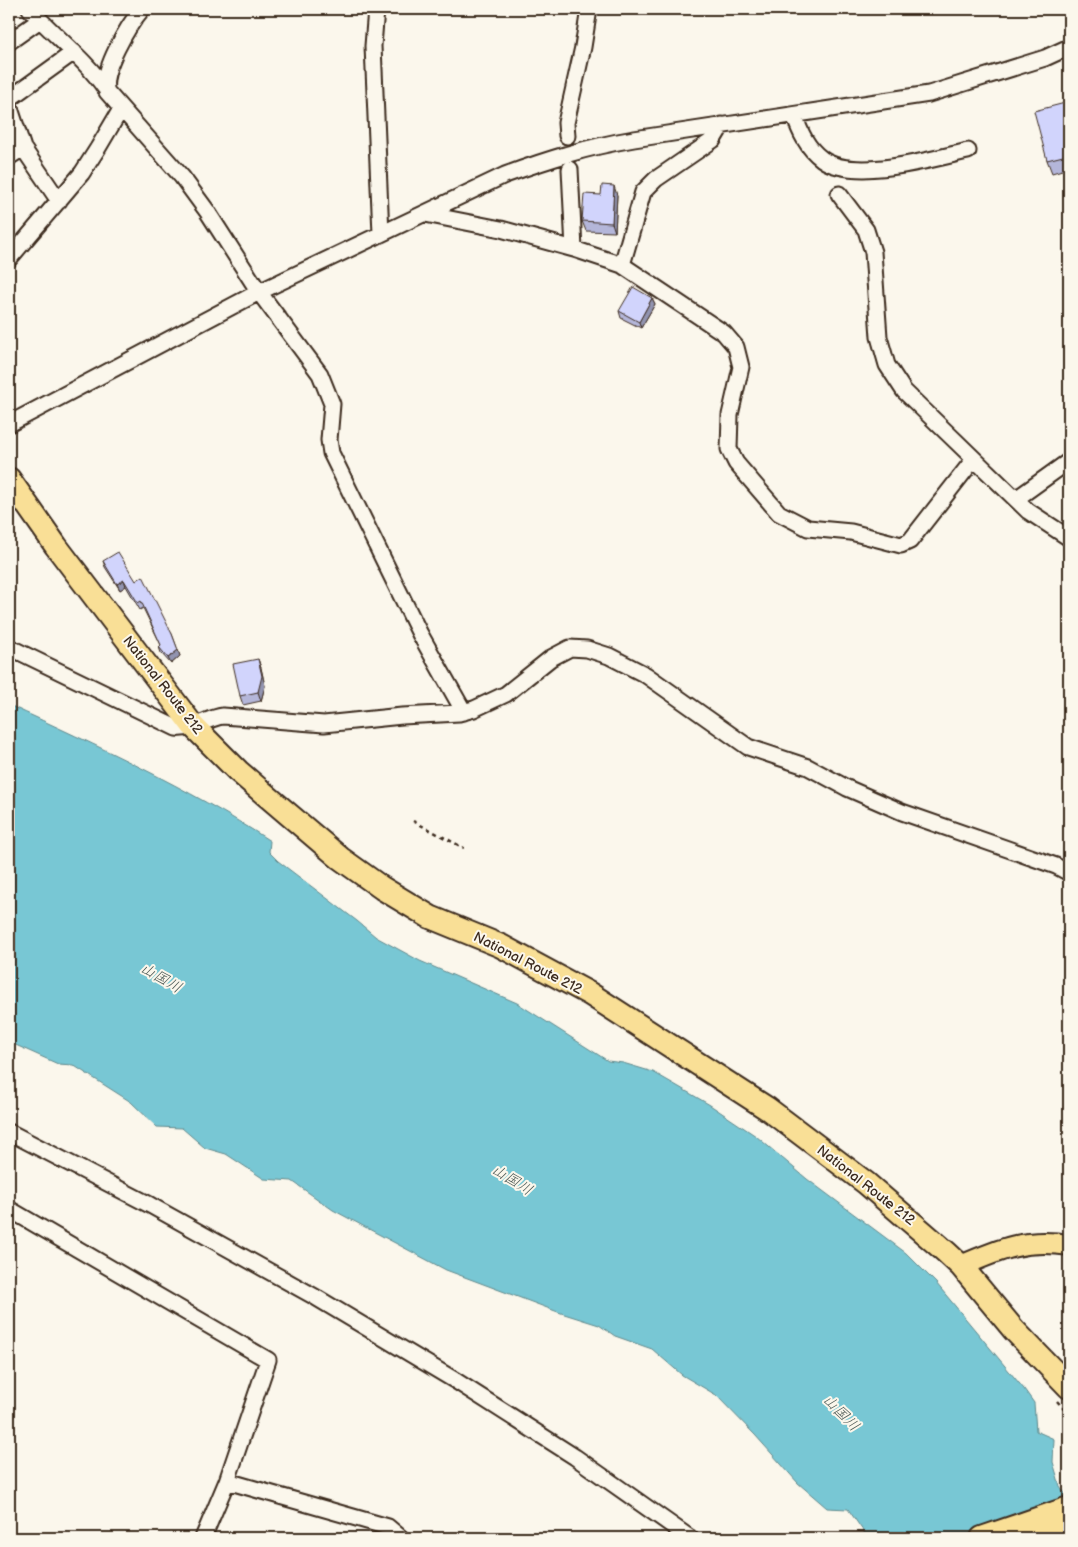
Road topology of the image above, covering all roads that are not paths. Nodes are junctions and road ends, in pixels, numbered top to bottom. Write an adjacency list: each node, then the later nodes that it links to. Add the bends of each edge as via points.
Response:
1 (142, 9): 8 (street, via 122,38)
2 (376, 9): 22 (street, via 373,46)
3 (589, 9): 14 (street, via 566,123)
4 (35, 14): 5 (street); 7 (street)
5 (9, 42)
6 (1069, 47): 12 (street, via 1045,58 929,94)
7 (74, 52): 8 (street); 9 (street)
8 (105, 88): 11 (street)
9 (9, 99)
10 (9, 105): 15 (street)
11 (120, 109): 20 (street, via 82,173); 26 (street, via 182,177)
12 (794, 115): 13 (street); 16 (street, via 811,149 824,160 842,167 873,170)
13 (722, 125): 21 (street, via 594,146 546,160); 25 (street, via 713,140 656,179 643,192)
14 (567, 136)
15 (22, 148): 17 (street); 20 (street)
16 (968, 151)
17 (9, 158)
18 (570, 170): 23 (street)
19 (839, 194): 28 (street, via 866,230 873,252 879,337 888,365 904,391)
20 (59, 201): 24 (street)
21 (425, 214): 22 (street); 23 (street, via 501,229)
22 (381, 234): 26 (street)
23 (574, 249): 25 (street)
24 (9, 258)
25 (622, 266): 28 (street, via 724,333 736,348 741,367 730,415 730,449 736,463 779,513 808,528 851,532 901,545 910,541)
26 (259, 292): 27 (street); 34 (street, via 320,374 332,404 331,453 420,634)
27 (9, 424)
28 (974, 459): 31 (street)
29 (1069, 460): 31 (street)
30 (9, 479): 35 (highway, National Route 212)
31 (1016, 499): 32 (street, via 1028,511)
32 (1069, 538)
33 (9, 647): 35 (street, via 176,728)
34 (464, 712): 35 (street, via 324,724 223,716); 36 (street, via 506,694 550,658 570,648 587,649 646,675 748,747 808,767 902,812)
35 (193, 726): 40 (highway, National Route 212, via 267,796 340,858 382,888 430,917 501,946 590,994 768,1109 866,1182)
36 (1065, 867)
37 (9, 1132): 47 (street, via 150,1205 317,1298 456,1381 574,1457)
38 (9, 1209): 42 (street, via 268,1360)
39 (1069, 1246): 40 (main road, via 1050,1242 1018,1245)
40 (961, 1266): 41 (highway, National Route 212, via 1014,1330)
41 (1069, 1387)
42 (227, 1481): 45 (street); 46 (street, via 388,1527)
43 (1069, 1508): 48 (highway)
44 (1069, 1529): 49 (highway)
45 (203, 1538)
46 (401, 1538)
47 (690, 1538)
48 (982, 1538)
49 (1042, 1538)

